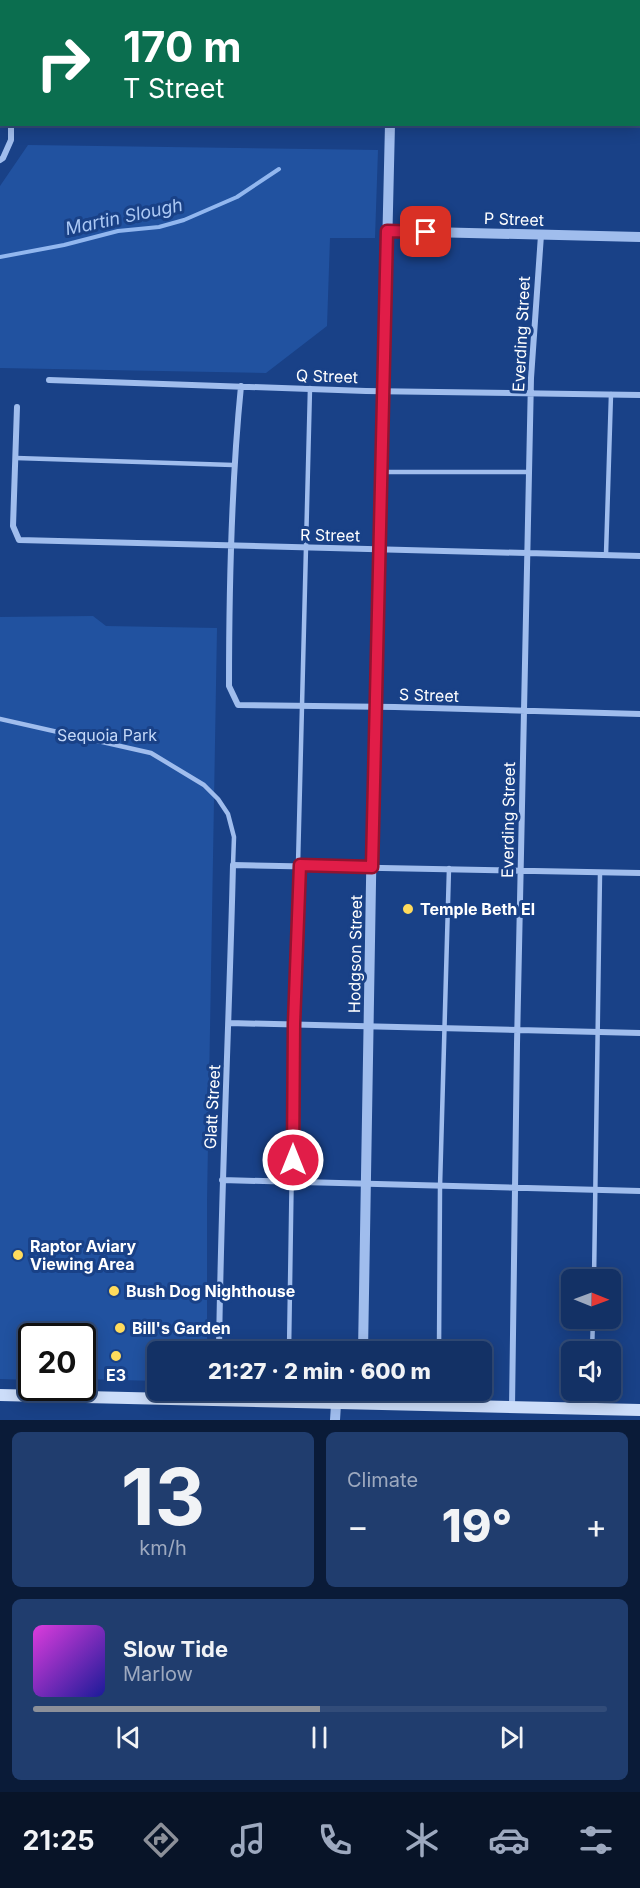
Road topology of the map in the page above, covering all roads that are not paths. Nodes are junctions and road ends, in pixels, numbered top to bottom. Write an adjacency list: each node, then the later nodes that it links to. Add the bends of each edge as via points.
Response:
1 (11, 126): 3 (street, via 11,140)
2 (390, 126): 4 (street, Hodgson Street)
3 (0, 160)
4 (387, 231): 5 (street, P Street); 10 (street, Hodgson Street)
5 (540, 235): 6 (street, P Street); 11 (street, Everding Street)
6 (640, 237)
7 (50, 380): 8 (street, Q Street)
8 (240, 386): 9 (street, Q Street); 16 (street)
9 (310, 388): 10 (street, Q Street); 20 (lane)
10 (383, 391): 11 (street, Q Street); 17 (street, Hodgson Street)
11 (530, 394): 12 (street, Q Street); 18 (street, Everding Street)
12 (610, 394): 13 (street, Q Street); 23 (lane)
13 (640, 395)
14 (18, 407): 15 (street)
15 (16, 458): 16 (lane); 19 (street, R Street, via 13,526 19,540)
16 (233, 465): 19 (street)
17 (381, 472): 18 (lane); 21 (street, Hodgson Street)
18 (528, 472): 22 (street, Everding Street)
19 (231, 546): 20 (street, R Street); 25 (street, S Street, via 229,686 238,705)
20 (305, 548): 21 (street, R Street); 25 (lane)
21 (380, 549): 22 (street, R Street); 26 (street, Hodgson Street)
22 (528, 554): 23 (street, R Street); 27 (street, Everding Street)
23 (606, 555): 24 (street, R Street)
24 (640, 556)
25 (301, 706): 26 (street, S Street); 31 (lane)
26 (374, 707): 27 (street, S Street); 32 (street, Hodgson Street)
27 (523, 711): 28 (street, S Street); 34 (street, Everding Street)
28 (640, 714)
29 (0, 718): 30 (lane, via 151,753 204,784 228,814 234,837)
30 (233, 865): 31 (street); 37 (street, Glatt Street)
31 (300, 865): 32 (street); 38 (lane)
32 (372, 867): 33 (street); 39 (street, Hodgson Street)
33 (449, 868): 34 (street); 40 (lane)
34 (520, 870): 35 (street); 41 (street, Everding Street)
35 (600, 873): 36 (street); 42 (lane)
36 (640, 873)
37 (229, 1023): 38 (street); 44 (street, Glatt Street)
38 (294, 1024): 39 (street); 45 (lane)
39 (368, 1026): 40 (street); 46 (street, Hodgson Street)
40 (444, 1029): 41 (street); 47 (lane)
41 (518, 1031): 42 (street); 48 (street, Everding Street)
42 (596, 1033): 43 (street); 49 (lane)
43 (640, 1033)
44 (222, 1180): 45 (street); 52 (street, Glatt Street)
45 (293, 1182): 46 (street); 53 (lane)
46 (367, 1185): 47 (street); 54 (street, Hodgson Street)
47 (441, 1187): 48 (street); 55 (lane)
48 (515, 1189): 49 (street); 65 (street, Everding Street)
49 (595, 1191): 50 (street); 51 (lane)
50 (640, 1191)
51 (594, 1269)
52 (219, 1341)
53 (289, 1341)
54 (363, 1341)
55 (439, 1341)
56 (0, 1395): 57 (main road)
57 (147, 1396)
58 (315, 1401): 62 (main road)
59 (361, 1401): 63 (street)
60 (439, 1401): 64 (lane)
61 (591, 1401): 66 (lane)
62 (336, 1404): 63 (main road); 68 (street)
63 (361, 1404): 64 (main road)
64 (439, 1406): 65 (main road)
65 (512, 1407): 66 (main road)
66 (591, 1409): 67 (main road)
67 (640, 1410)
68 (335, 1420)

